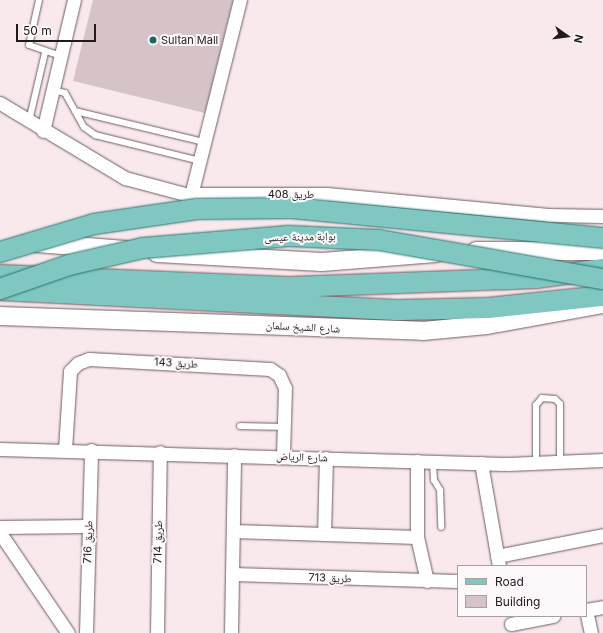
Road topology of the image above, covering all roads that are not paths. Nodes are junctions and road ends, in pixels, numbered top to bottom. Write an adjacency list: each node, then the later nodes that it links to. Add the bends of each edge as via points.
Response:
1 (39, 0): 4 (lane, via 29,43 33,49)
2 (74, 0): 5 (street)
3 (240, 0): 11 (street)
4 (45, 52): 5 (lane); 9 (lane)
5 (61, 56): 6 (street)
6 (53, 90): 8 (lane, via 65,93); 10 (street)
7 (0, 103): 9 (street, طريق 408)
8 (76, 111): 11 (lane); 12 (lane, via 84,127 95,135)
9 (29, 122): 10 (street, طريق 408)
10 (43, 131): 13 (street, طريق 408, via 125,178)
11 (204, 142): 12 (street)
12 (200, 161): 13 (street)
13 (191, 195): 14 (street, طريق 408, via 328,194 548,215)
14 (603, 216)
15 (603, 238): 17 (main road, bridge, via 292,208 197,209 94,224)
16 (0, 242): 18 (main road, via 289,262 356,261 484,251)
17 (0, 252)
18 (603, 252)
19 (603, 269): 20 (main road, via 536,278 292,287)
20 (0, 275)
21 (603, 279): 22 (main road, بوابة مدينة عيسى, bridge, via 379,240 289,236 143,248 69,265)
22 (0, 289): 23 (main road, شارع الشيخ سلمان, via 408,310 495,308)
23 (603, 296)
24 (603, 304): 25 (main road, شارع الشيخ سلمان, via 487,325 423,331)
25 (0, 316)
26 (240, 426): 27 (lane)
27 (285, 427): 29 (street, طريق 143, via 285,388 279,375 270,369 89,359 78,363 70,372); 33 (street, طريق 143)
28 (0, 449): 29 (street, شارع الرياض)
29 (65, 449): 30 (street, شارع الرياض)
30 (91, 450): 31 (street, شارع الرياض); 41 (street, طريق 716)
31 (160, 452): 32 (street, شارع الرياض); 60 (street, طريق 714)
32 (234, 455): 33 (street, شارع الرياض); 44 (street)
33 (283, 457): 34 (street, شارع الرياض)
34 (326, 458): 36 (street, شارع الرياض); 46 (street)
35 (603, 460): 39 (street, شارع الرياض)
36 (417, 461): 37 (street, شارع الرياض); 48 (street)
37 (433, 462): 38 (street, شارع الرياض); 43 (lane, via 434,480 440,490)
38 (481, 463): 40 (street, شارع الرياض); 49 (street)
39 (560, 463): 40 (street, شارع الرياض); 40 (lane, via 560,404 555,399 542,398 537,403)
40 (536, 464)
41 (89, 526): 42 (street); 59 (street, طريق 716)
42 (0, 527)
43 (441, 527)
44 (233, 531): 46 (street); 50 (street)
45 (0, 532): 58 (street)
46 (324, 534): 48 (street)
47 (603, 535): 49 (street)
48 (416, 537): 51 (street)
49 (498, 561)
50 (232, 574): 51 (street, طريق 713); 61 (street)
51 (427, 581): 52 (street, طريق 713)
52 (457, 581)
53 (603, 607): 54 (street)
54 (587, 610)
55 (587, 615): 62 (street)
56 (547, 617): 57 (street)
57 (512, 624)
58 (68, 633)
59 (86, 633)
60 (157, 633)
61 (231, 633)
62 (591, 633)

